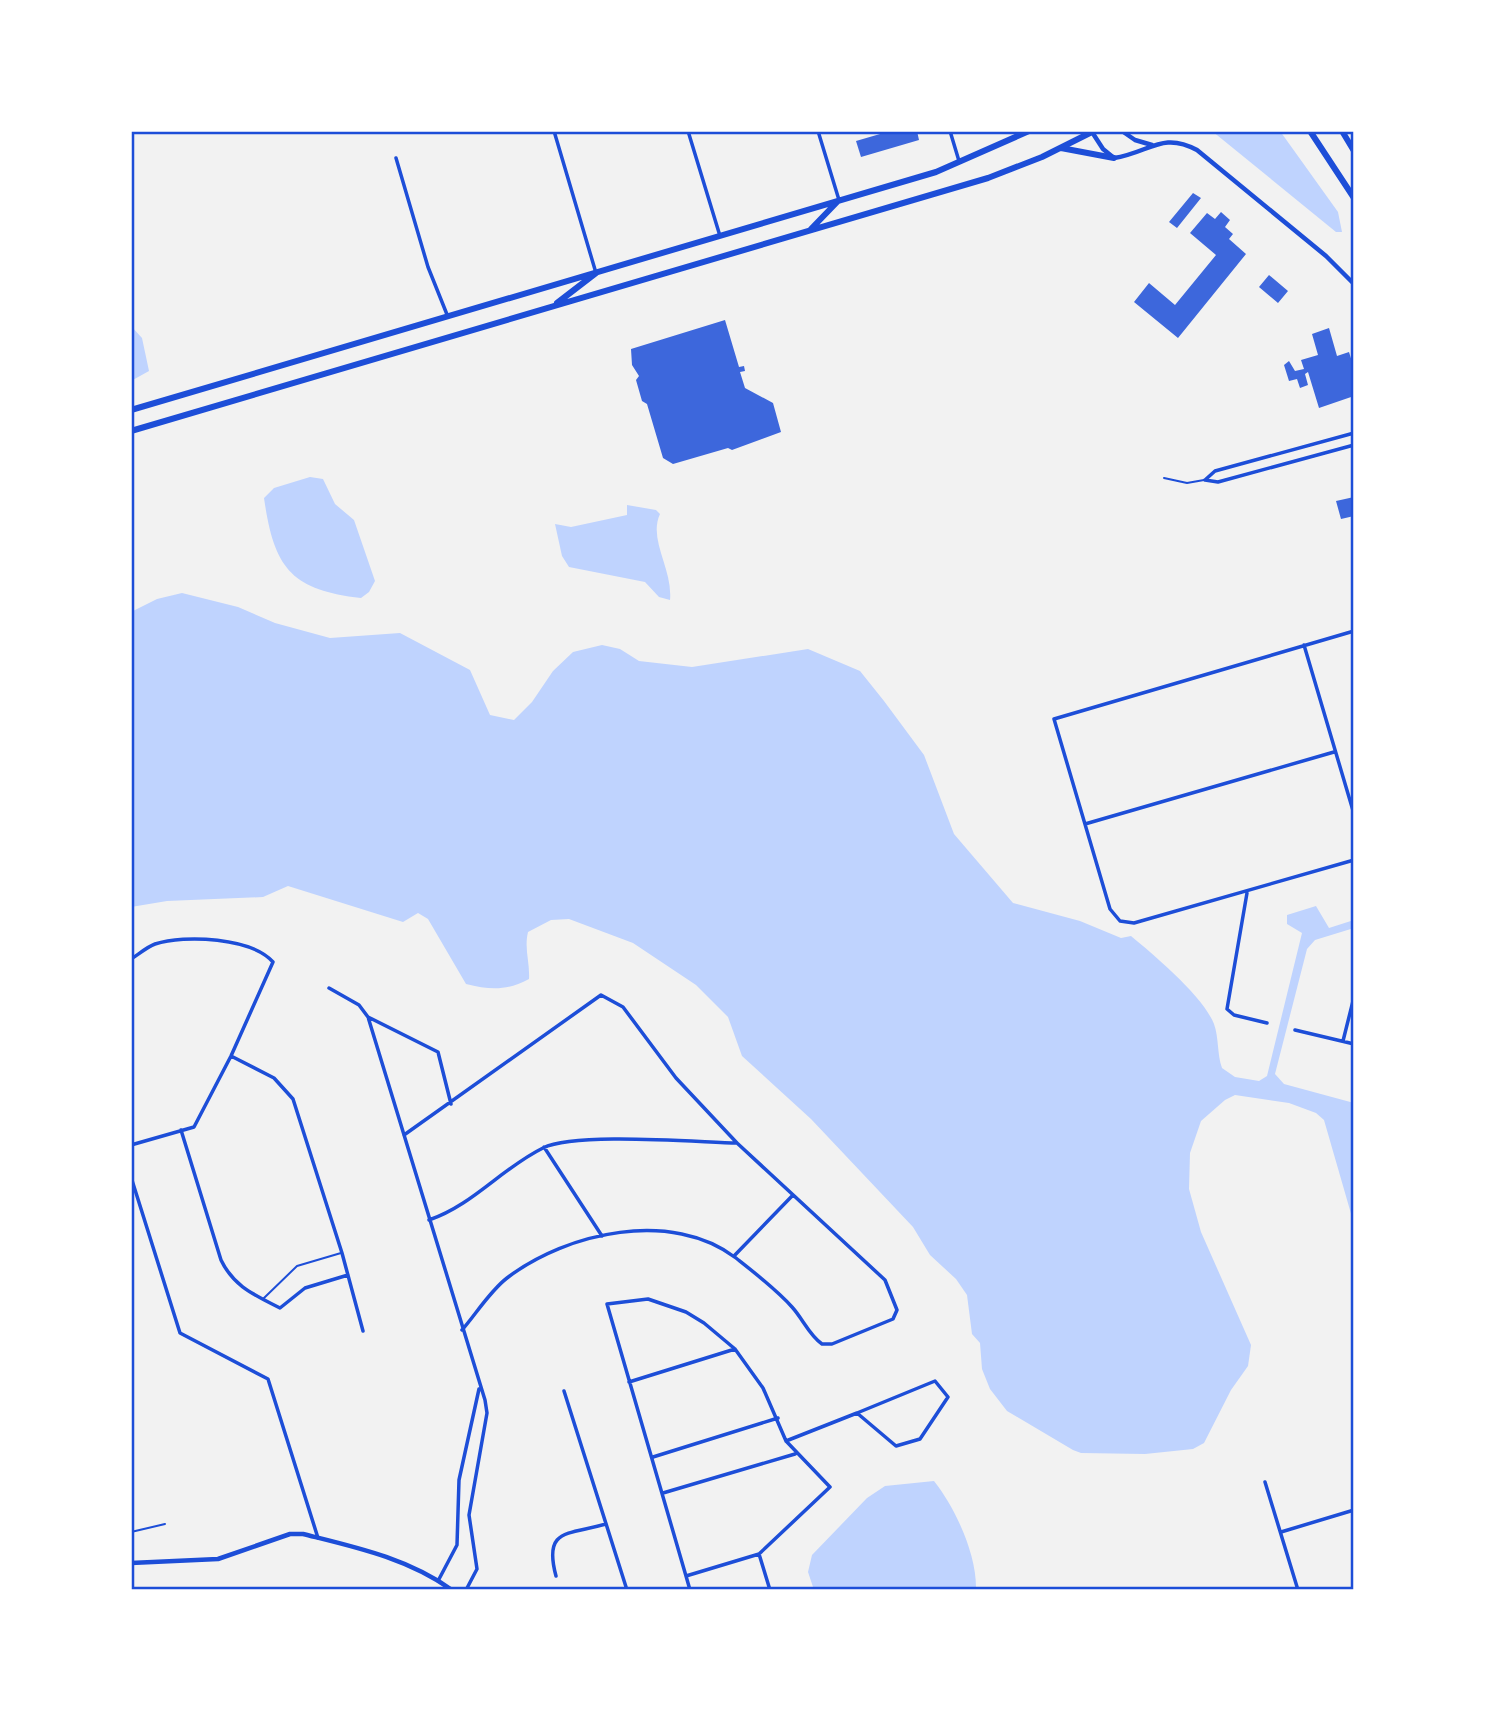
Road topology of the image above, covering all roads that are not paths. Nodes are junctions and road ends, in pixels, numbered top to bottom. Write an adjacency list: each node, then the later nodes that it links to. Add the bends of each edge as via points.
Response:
1 (554, 131): 20 (street)
2 (688, 131): 19 (street)
3 (818, 131): 17 (street)
4 (950, 131): 15 (street)
5 (1029, 131): 15 (highway)
6 (1122, 131): 10 (street)
7 (1310, 131): 16 (highway)
8 (1342, 131): 12 (highway)
9 (1092, 132): 11 (highway); 14 (street)
10 (1153, 145): 14 (street); 21 (street, via 1175,140 1197,150)
11 (1061, 148): 14 (highway); 18 (highway, via 988,178)
12 (1354, 151)
13 (396, 158): 23 (street)
14 (1114, 158)
15 (959, 163): 17 (highway)
16 (1354, 198)
17 (839, 200): 18 (highway); 19 (highway)
18 (809, 230): 22 (highway)
19 (720, 236): 20 (highway)
20 (596, 273): 22 (highway); 23 (highway)
21 (1354, 284)
22 (550, 307): 25 (highway)
23 (448, 317): 24 (highway)
24 (131, 410)
25 (131, 431)
26 (1354, 433): 29 (street, via 1214,471)
27 (1354, 445): 29 (street, via 1218,482)
28 (1164, 478): 29 (lane, via 1187,483)
29 (1205, 480)
30 (1354, 631): 31 (street)
31 (1304, 645): 32 (street); 34 (street, via 1054,719)
32 (1334, 751): 33 (street); 34 (street)
33 (1354, 814)
34 (1085, 824): 36 (street, via 1110,909 1120,921 1134,923)
35 (1354, 860): 36 (street)
36 (1247, 892): 41 (street, via 1227,1009)
37 (131, 959): 45 (street, via 164,942 227,941 265,953 272,962)
38 (329, 988): 40 (street, via 359,1005)
39 (1354, 998): 43 (street)
40 (368, 1017): 46 (street, via 438,1052); 48 (street)
41 (1267, 1023)
42 (1294, 1030): 43 (street)
43 (1343, 1041): 44 (street)
44 (1354, 1044)
45 (231, 1056): 47 (street, via 194,1127); 56 (street, via 274,1078 293,1099)
46 (452, 1104): 48 (street); 49 (street, via 601,995 623,1007 676,1078)
47 (181, 1130): 50 (street); 59 (street, via 225,1268 241,1287)
48 (404, 1135): 54 (street)
49 (737, 1143): 51 (street, via 592,1140); 53 (street)
50 (131, 1145)
51 (544, 1147): 54 (street, via 467,1203); 55 (street)
52 (131, 1177): 78 (street, via 180,1333 268,1379)
53 (793, 1195): 57 (street); 57 (street, via 885,1280 897,1310 893,1319 822,1344 792,1307)
54 (429, 1220): 60 (street)
55 (602, 1237): 57 (street, via 674,1232); 60 (street, via 561,1248 506,1278)
56 (342, 1253): 58 (street); 59 (lane, via 297,1266)
57 (734, 1256)
58 (348, 1275): 59 (street, via 305,1288 280,1308); 61 (street)
59 (263, 1299)
60 (462, 1330): 64 (street)
61 (363, 1331)
62 (735, 1349): 63 (street); 63 (street, via 686,1312 648,1300 607,1304); 67 (street)
63 (629, 1382): 70 (street)
64 (479, 1389): 83 (street, via 459,1480 457,1545); 85 (street, via 487,1413 469,1515 477,1569)
65 (564, 1391): 75 (street)
66 (858, 1413): 66 (street, via 935,1381 948,1398 920,1440 896,1446); 68 (street)
67 (778, 1418): 68 (street); 70 (street)
68 (786, 1441): 69 (street)
69 (794, 1454): 72 (street); 79 (street, via 830,1487)
70 (652, 1458): 72 (street)
71 (1265, 1482): 77 (street)
72 (663, 1493): 82 (street)
73 (1354, 1510): 77 (street)
74 (165, 1524): 76 (lane)
75 (606, 1524): 81 (street, via 554,1543 550,1554); 86 (street)
76 (131, 1532)
77 (1281, 1532): 89 (street)
78 (318, 1538): 80 (street, via 290,1534 218,1559); 83 (street, via 379,1553)
79 (759, 1554): 82 (street); 88 (street)
80 (131, 1563)
81 (556, 1576)
82 (686, 1576): 87 (street)
83 (438, 1581): 84 (street)
84 (452, 1590)
85 (466, 1590)
86 (627, 1590)
87 (690, 1590)
88 (770, 1590)
89 (1298, 1590)

